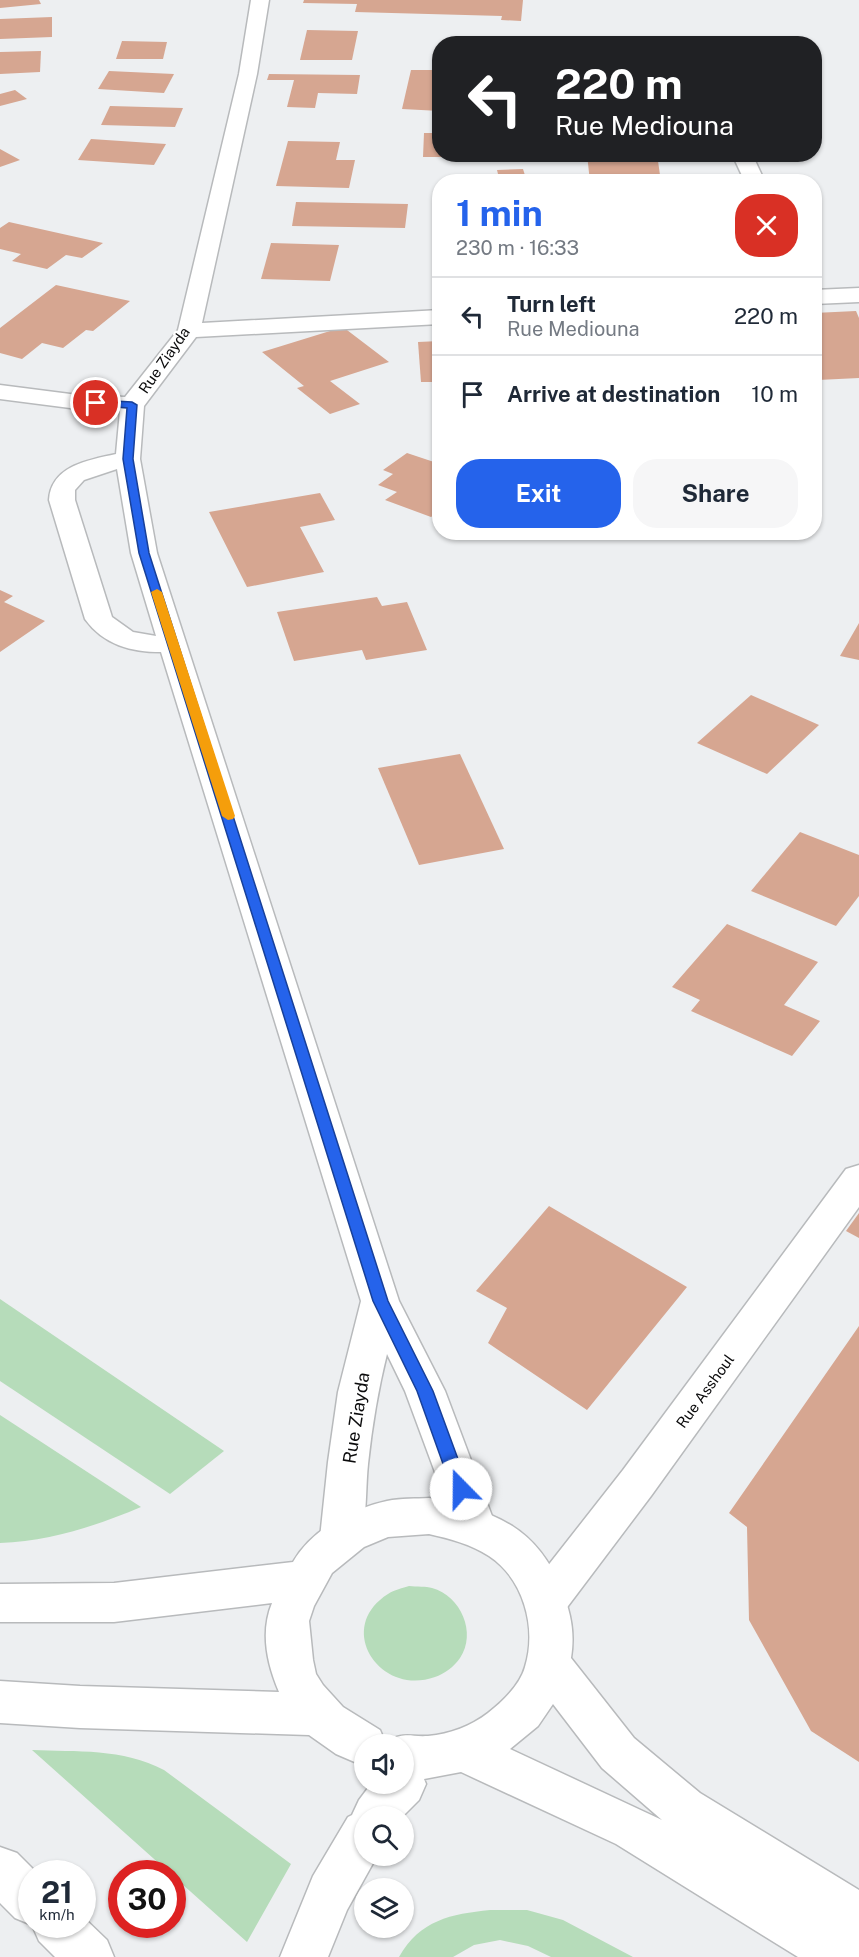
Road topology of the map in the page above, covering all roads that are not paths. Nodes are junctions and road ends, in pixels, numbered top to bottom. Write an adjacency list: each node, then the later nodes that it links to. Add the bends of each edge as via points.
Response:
1 (260, 0): 5 (street, Rue Ziayda, via 248,74)
2 (859, 295): 3 (street)
3 (822, 297)
4 (432, 317): 5 (street)
5 (189, 331): 7 (street, Rue Ziayda)
6 (0, 392): 7 (street)
7 (132, 405): 8 (street, Rue Ziayda)
8 (128, 459): 9 (street, Rue Ziayda, via 144,553); 9 (street, via 72,476 63,487 62,500 99,619 116,636 138,644)
9 (174, 644): 11 (street, Rue Ziayda)
10 (859, 1179): 15 (street, Rue Asshoul)
11 (380, 1301): 12 (street, Rue Ziayda, via 425,1391); 13 (street, Rue Ziayda, via 358,1392)
12 (474, 1524): 13 (street, via 429,1514 382,1519); 15 (street, via 506,1543 531,1568)
13 (341, 1538): 14 (street, via 319,1557)
14 (302, 1580): 16 (street, via 121,1603); 19 (street, via 287,1624 292,1672)
15 (547, 1600): 17 (street, via 553,1632)
16 (0, 1603)
17 (549, 1664): 21 (street, via 537,1692 519,1717 493,1737); 26 (street, via 618,1753 684,1809)
18 (0, 1702): 19 (street)
19 (317, 1714): 20 (street)
20 (354, 1741)
21 (420, 1766): 22 (street); 30 (street, via 632,1828)
22 (382, 1806)
23 (354, 1849): 29 (street, via 316,1921)
24 (0, 1870): 25 (street)
25 (18, 1887)
26 (859, 1917)
27 (70, 1938): 28 (street)
28 (90, 1957)
29 (304, 1957)
30 (843, 1957)

